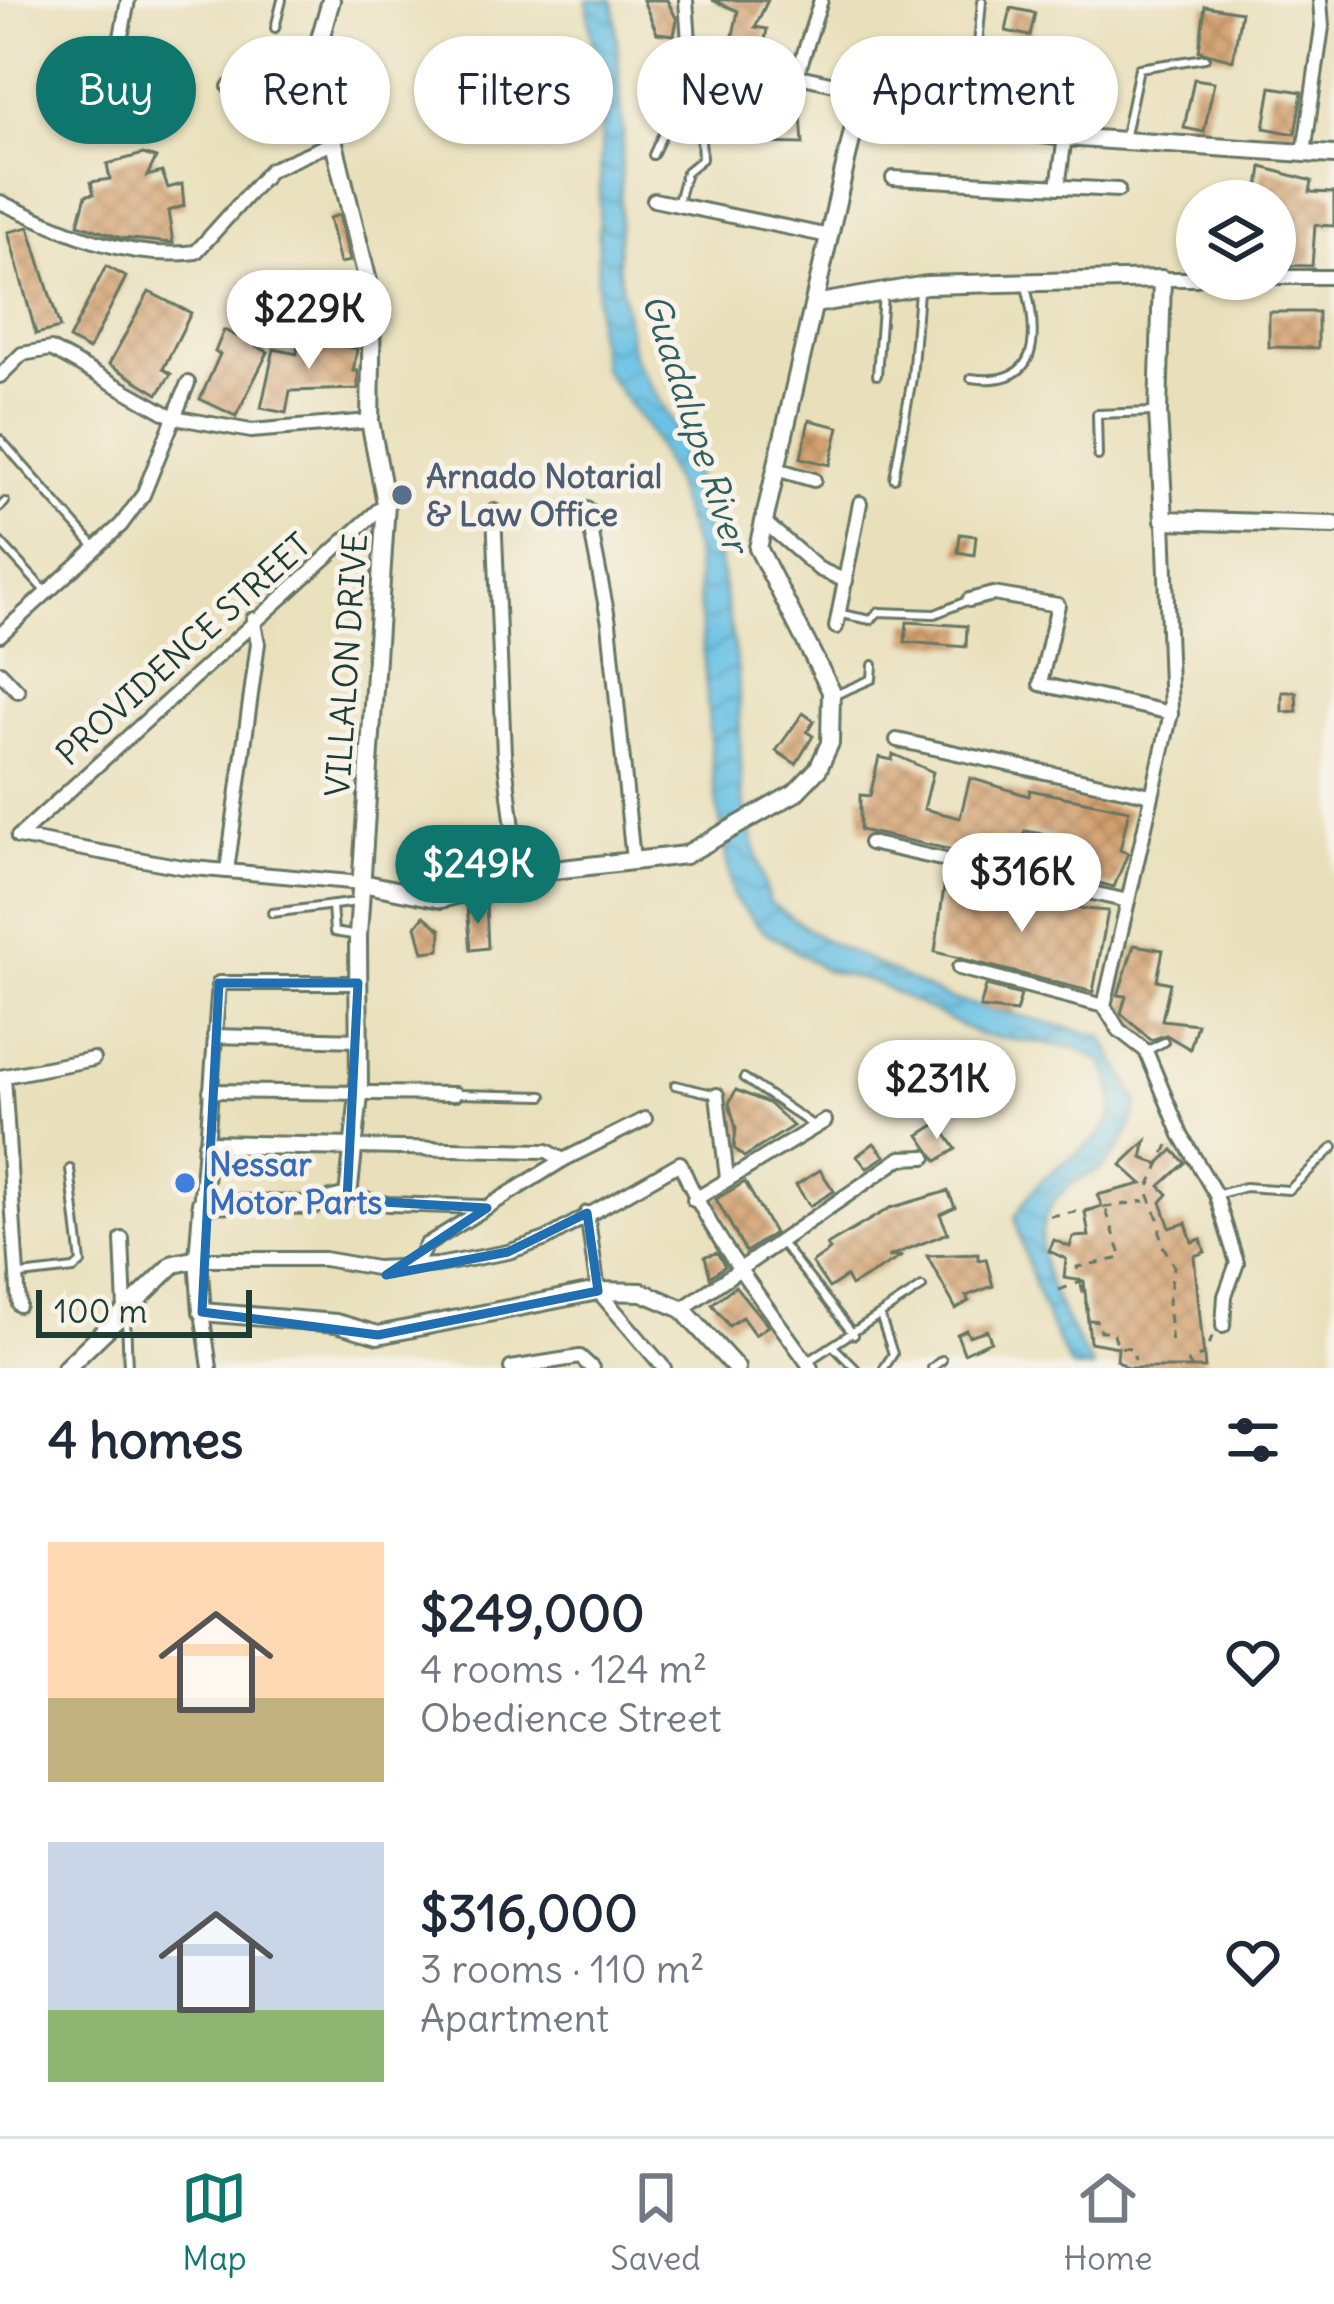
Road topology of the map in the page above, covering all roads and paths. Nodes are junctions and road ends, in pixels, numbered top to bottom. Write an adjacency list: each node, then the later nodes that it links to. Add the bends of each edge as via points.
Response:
1 (128, 0): 9 (street)
2 (282, 0): 8 (lane)
3 (331, 0): 10 (street, VILLALON DRIVE)
4 (686, 0): 11 (street)
5 (821, 0): 13 (street)
6 (1320, 0): 23 (street)
7 (982, 1): 12 (lane)
8 (275, 28)
9 (121, 36)
10 (321, 36)
11 (689, 36)
12 (979, 36)
13 (806, 57)
14 (1205, 58): 16 (lane, via 1138,68)
15 (1118, 141): 16 (street)
16 (1124, 142): 23 (street)
17 (329, 144): 30 (street, via 270,170 196,251 144,253 80,239)
18 (334, 144): 47 (street, VILLALON DRIVE, via 372,298)
19 (658, 144): 24 (lane)
20 (701, 144): 31 (lane, via 702,159 686,172)
21 (850, 144): 32 (street)
22 (1064, 144): 27 (street)
23 (1304, 153): 25 (street)
24 (653, 154)
25 (1334, 155)
26 (893, 178): 27 (street)
27 (1058, 187): 28 (street)
28 (1118, 190)
29 (654, 200): 31 (street)
30 (0, 202)
31 (677, 205): 32 (street)
32 (829, 236): 40 (street)
33 (1296, 277): 34 (street)
34 (1334, 277)
35 (1162, 279): 36 (street); 37 (street); 45 (street)
36 (1176, 279)
37 (1025, 283): 38 (street); 43 (lane, via 1034,319 1029,358 996,382)
38 (920, 286): 39 (street); 51 (lane)
39 (883, 293): 40 (street); 41 (lane)
40 (814, 304): 50 (street)
41 (877, 375)
42 (0, 376): 46 (street, via 22,354 51,350)
43 (971, 378)
44 (188, 383): 46 (street)
45 (1159, 412): 49 (lane, via 1097,414); 57 (street)
46 (172, 417): 47 (street, via 251,431); 61 (street, via 143,495)
47 (370, 421): 53 (street, VILLALON DRIVE)
48 (0, 439): 61 (lane)
49 (1098, 456)
50 (776, 469): 52 (street); 58 (street)
51 (894, 478)
52 (814, 480)
53 (386, 503): 65 (street, PROVIDENCE STREET); 79 (street, VILLALON DRIVE)
54 (860, 503): 62 (street)
55 (586, 509): 76 (street, via 609,622)
56 (494, 512): 78 (street, via 504,754)
57 (1164, 520): 59 (street); 72 (street)
58 (763, 521): 62 (street, via 818,569); 71 (street, via 758,548)
59 (1334, 525)
60 (0, 542): 63 (lane)
61 (96, 548): 63 (street)
62 (846, 581): 66 (street)
63 (47, 593): 67 (street)
64 (969, 600): 66 (lane, via 935,614); 72 (street, via 993,594 1058,605 1040,684)
65 (253, 619): 77 (street, via 258,644); 77 (street, PROVIDENCE STREET, via 19,837)
66 (838, 620)
67 (0, 634)
68 (873, 664): 71 (lane, via 872,679)
69 (0, 672): 70 (street)
70 (18, 692)
71 (832, 696): 76 (street, via 830,743 818,769 755,820 685,855)
72 (1172, 713): 74 (street)
73 (897, 740): 74 (street)
74 (1151, 795): 80 (street)
75 (870, 843): 80 (street)
76 (633, 860): 78 (street)
77 (226, 871): 79 (street)
78 (519, 877): 79 (street, via 441,899)
79 (361, 892): 81 (lane); 83 (street, VILLALON DRIVE)
80 (1128, 901): 86 (street)
81 (332, 906): 82 (lane); 83 (lane, via 334,932)
82 (272, 913)
83 (358, 936): 85 (street, VILLALON DRIVE)
84 (959, 968): 86 (street)
85 (358, 983): 87 (street, via 219,983); 88 (street, VILLALON DRIVE)
86 (1104, 1006): 90 (street)
87 (214, 1036): 88 (street); 95 (street)
88 (359, 1040): 97 (street, VILLALON DRIVE)
89 (1163, 1042): 90 (lane)
90 (1146, 1052): 102 (street)
91 (93, 1059): 92 (street)
92 (2, 1077): 124 (street)
93 (744, 1078): 101 (lane)
94 (675, 1085): 98 (lane)
95 (209, 1091): 97 (street); 103 (street)
96 (455, 1094): 97 (street); 99 (lane)
97 (359, 1095): 104 (street, VILLALON DRIVE)
98 (717, 1095): 109 (street)
99 (543, 1096)
100 (645, 1119): 107 (street)
101 (819, 1124): 109 (street)
102 (1181, 1135): 110 (street); 113 (path, via 1147,1184)
103 (207, 1144): 104 (street); 114 (street)
104 (355, 1147): 107 (street, via 547,1151); 111 (street, VILLALON DRIVE)
105 (1334, 1148): 110 (lane, via 1289,1190)
106 (925, 1157): 120 (street, via 901,1158)
107 (563, 1160): 115 (street)
108 (70, 1169): 124 (lane, via 81,1263)
109 (727, 1178): 112 (street)
110 (1216, 1195): 134 (street, via 1237,1263)
111 (348, 1196): 114 (street, via 311,1205); 115 (street)
112 (694, 1200): 117 (street, via 680,1163); 123 (street)
113 (1147, 1200): 116 (path); 136 (path, via 1174,1266)
114 (201, 1203): 121 (street)
115 (487, 1208): 122 (street, via 426,1245)
116 (1106, 1210): 118 (path); 125 (path, via 1122,1258 1077,1267)
117 (586, 1214): 122 (street, via 508,1252); 128 (street)
118 (1050, 1216)
119 (122, 1239): 130 (street)
120 (782, 1244): 123 (street); 135 (lane)
121 (198, 1259): 122 (street); 130 (street, via 174,1264); 132 (street)
122 (415, 1264)
123 (739, 1274): 131 (street); 140 (street)
124 (17, 1275): 129 (street)
125 (1081, 1282): 127 (path); 139 (path, via 1090,1320 1113,1331)
126 (922, 1287): 133 (lane)
127 (1059, 1290)
128 (598, 1291): 131 (street, via 657,1294); 132 (street, via 378,1335 336,1323); 146 (street)
129 (20, 1305)
130 (125, 1309): 141 (street); 142 (lane)
131 (682, 1309): 147 (street)
132 (202, 1312): 143 (street)
133 (880, 1315): 135 (lane); 149 (lane, via 893,1354)
134 (1223, 1326): 151 (path, via 1210,1334 1206,1353 1188,1362)
135 (854, 1335): 137 (lane)
136 (1172, 1344)
137 (833, 1346): 140 (lane); 148 (lane)
138 (942, 1360): 150 (lane)
139 (1135, 1360)
140 (809, 1365)
141 (66, 1368)
142 (128, 1368)
143 (210, 1368)
144 (511, 1368): 145 (street, via 580,1357)
145 (592, 1368)
146 (664, 1368)
147 (736, 1368)
148 (854, 1368)
149 (884, 1368)
150 (932, 1368)
151 (1192, 1368)

